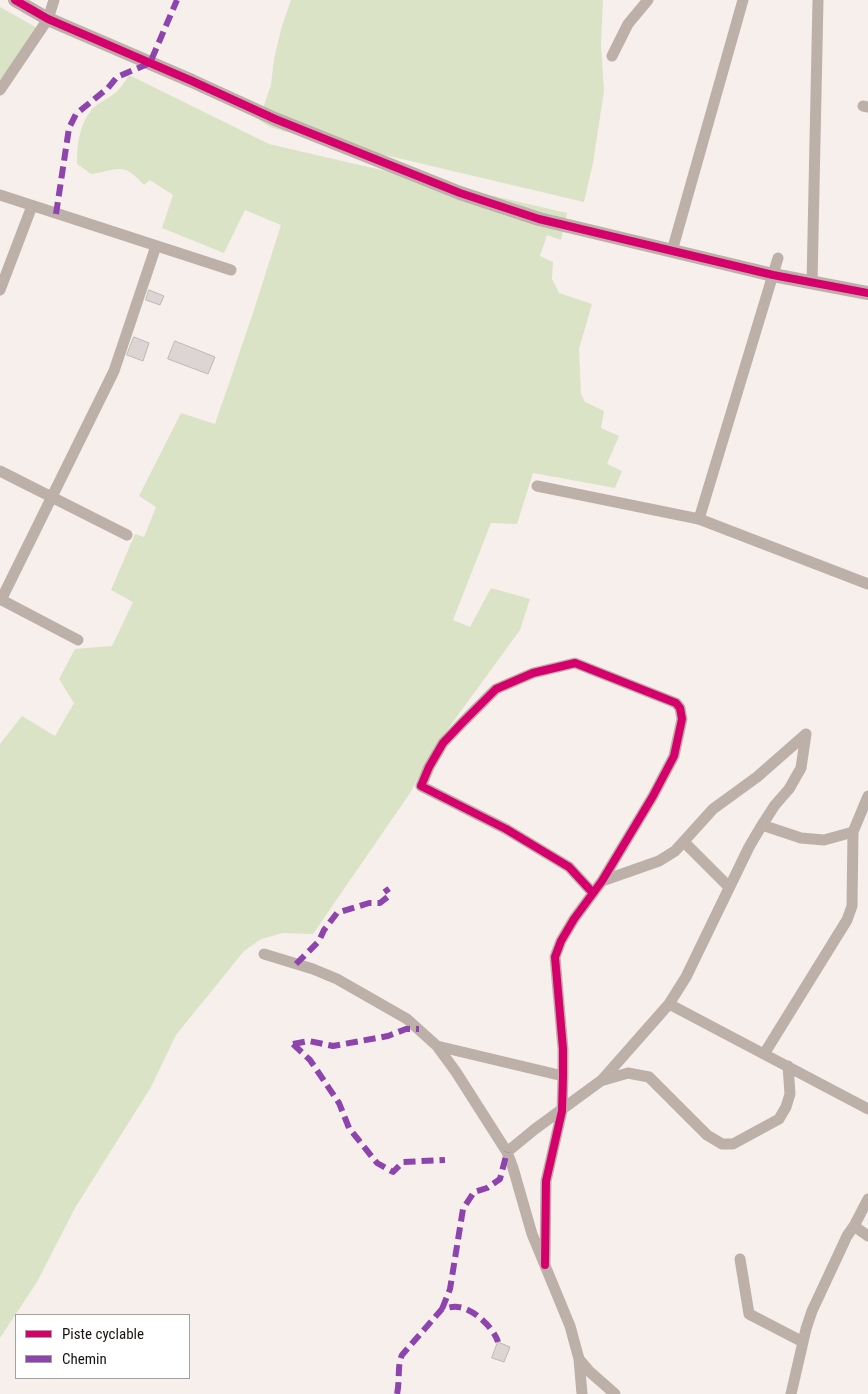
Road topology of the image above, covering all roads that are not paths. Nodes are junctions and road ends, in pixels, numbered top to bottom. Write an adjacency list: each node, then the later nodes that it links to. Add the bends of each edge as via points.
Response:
1 (15, 0): 6 (street)
2 (54, 0): 6 (street)
3 (648, 0): 7 (street, via 628,24)
4 (743, 0): 12 (street)
5 (818, 0): 16 (street)
6 (48, 19): 8 (street); 12 (street, via 275,119 460,193 539,218)
7 (612, 56)
8 (0, 90)
9 (0, 195): 10 (street)
10 (32, 206): 11 (street); 17 (street)
11 (156, 246): 14 (street); 21 (street, via 114,371)
12 (672, 251): 15 (street)
13 (778, 258): 15 (street)
14 (231, 270)
15 (773, 275): 16 (street); 22 (street)
16 (812, 283): 18 (street)
17 (0, 290)
18 (868, 293)
19 (0, 471): 21 (street)
20 (537, 486): 22 (street)
21 (52, 497): 23 (street); 25 (street)
22 (699, 519): 24 (street)
23 (127, 536)
24 (868, 584)
25 (0, 599): 26 (street)
26 (78, 640)
27 (868, 796): 29 (street)
28 (762, 825): 29 (street, via 801,838 824,840); 30 (street, via 801,768 806,734 757,777 713,809); 32 (street)
29 (853, 832): 37 (street, via 852,906 847,920)
30 (684, 842): 31 (street, via 675,852 659,861); 32 (street)
31 (602, 881): 33 (street); 33 (street, via 654,796 674,756 682,713 676,703 575,664 533,673 496,689 443,743 421,786 569,867)
32 (729, 887): 35 (street, via 686,977)
33 (593, 892): 39 (street, via 555,957)
34 (264, 954): 36 (street, via 337,979 407,1019)
35 (669, 1004): 37 (street); 40 (street)
36 (437, 1046): 39 (street); 43 (street)
37 (764, 1054): 38 (street)
38 (788, 1066): 40 (street, via 790,1094 779,1119 733,1144 722,1144 707,1135 649,1076 628,1073); 41 (street)
39 (564, 1076): 42 (street)
40 (602, 1080): 42 (street)
41 (868, 1109)
42 (562, 1111): 43 (street); 48 (street, via 546,1181)
43 (507, 1152): 48 (street)
44 (868, 1199): 45 (street)
45 (854, 1226): 46 (street); 49 (street, via 812,1311)
46 (868, 1236)
47 (740, 1259): 49 (street, via 749,1314)
48 (544, 1264): 50 (street, via 570,1326)
49 (803, 1342): 53 (street)
50 (579, 1358): 51 (street); 52 (street)
51 (582, 1394)
52 (615, 1394)
53 (791, 1394)

